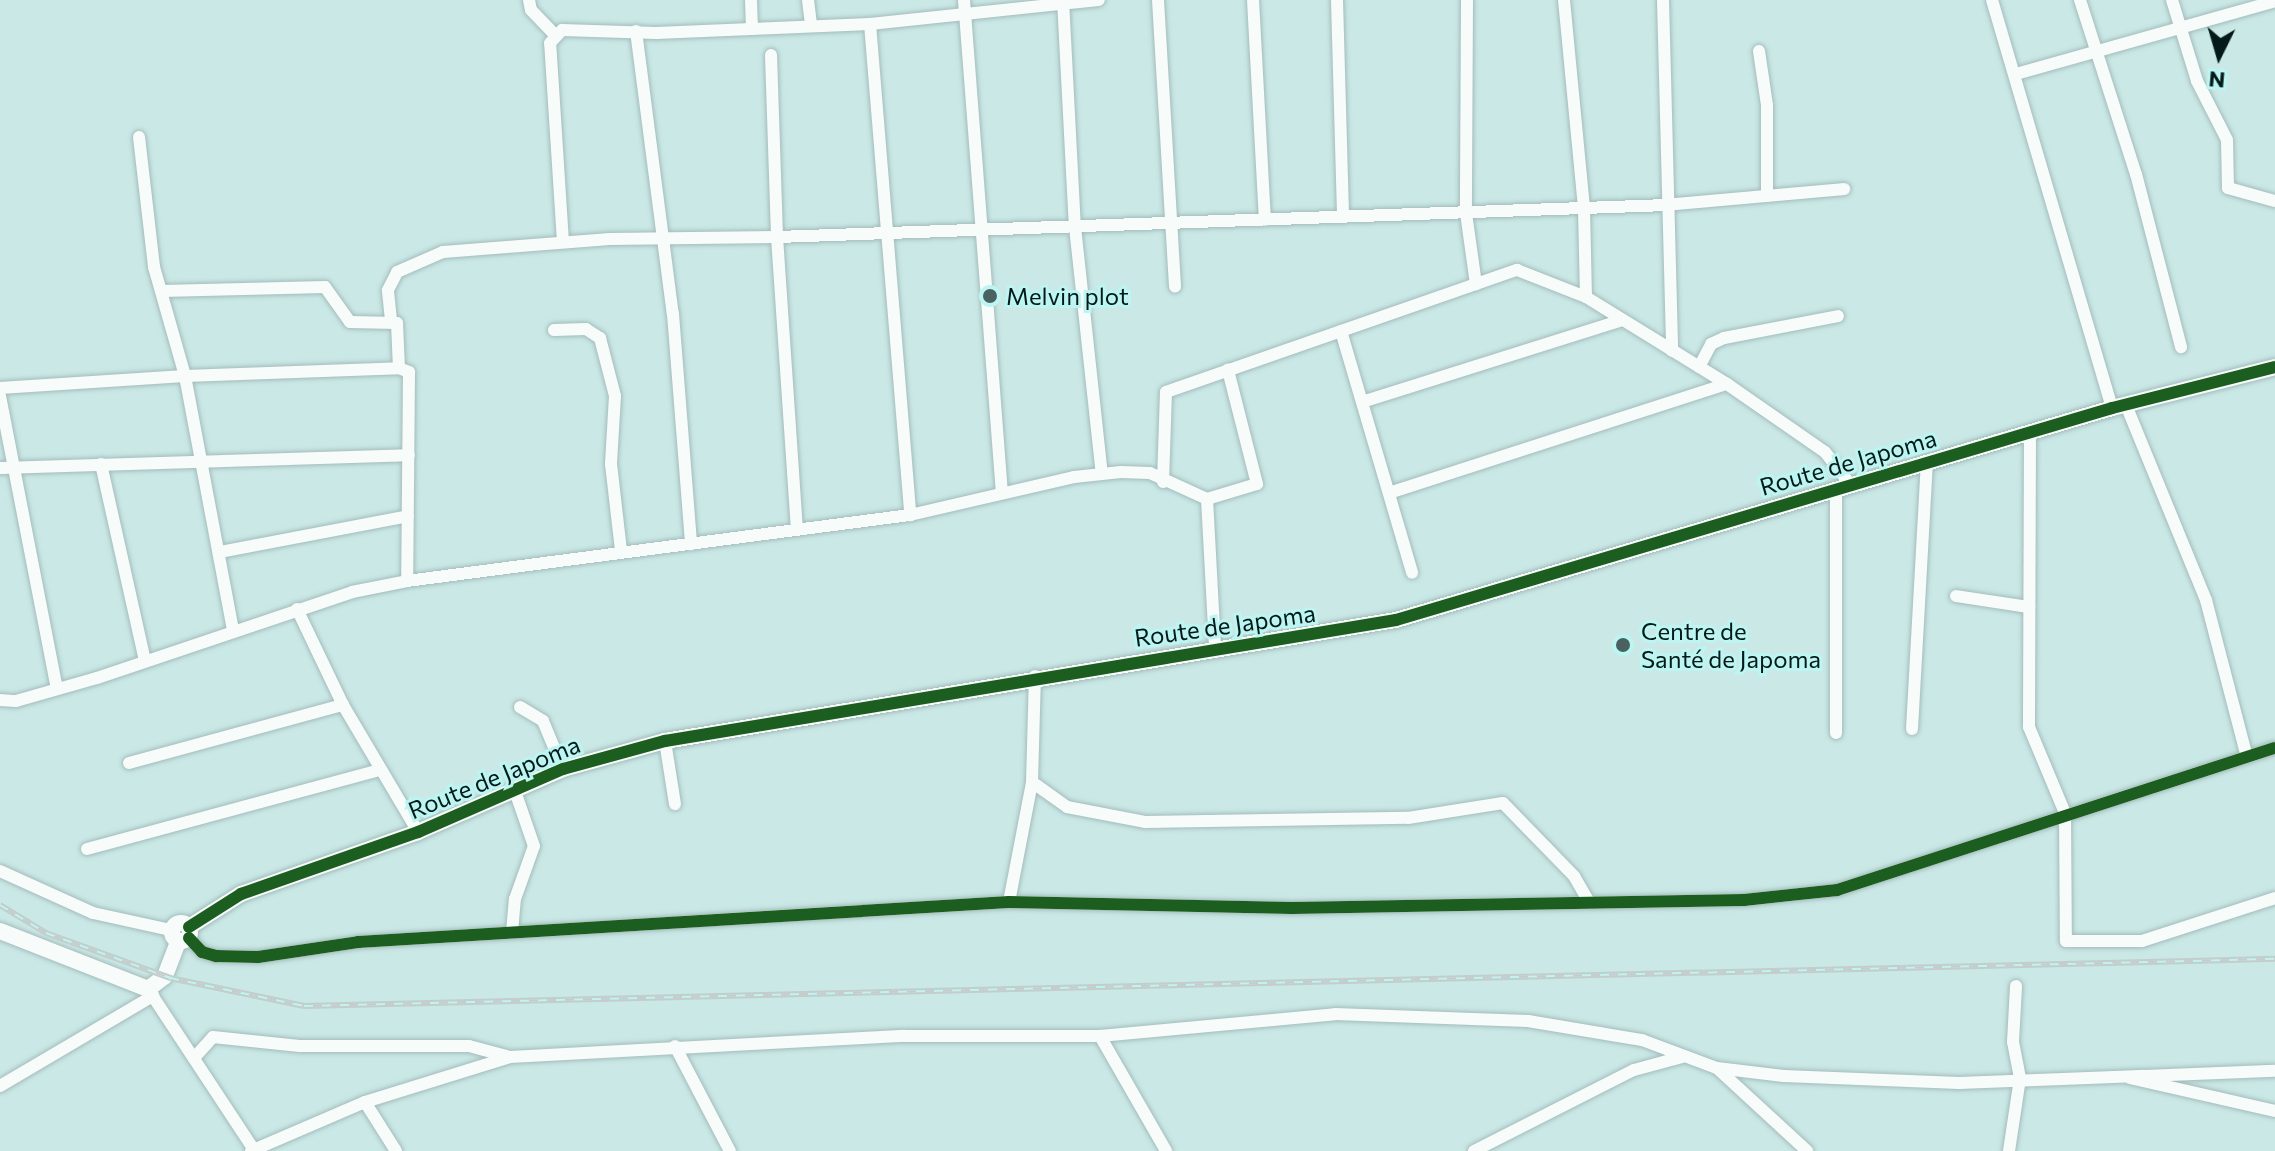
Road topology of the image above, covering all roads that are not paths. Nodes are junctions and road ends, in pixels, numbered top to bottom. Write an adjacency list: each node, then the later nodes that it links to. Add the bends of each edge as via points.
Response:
1 (529, 0): 22 (street, via 531,10)
2 (751, 0): 20 (street)
3 (808, 0): 18 (street)
4 (1099, 0): 15 (street)
5 (1158, 0): 36 (street)
6 (1253, 0): 35 (street)
7 (1337, 0): 34 (street)
8 (1467, 0): 33 (street)
9 (1564, 0): 32 (street)
10 (1663, 0): 31 (street)
11 (1992, 0): 26 (street)
12 (2080, 0): 24 (street)
13 (2172, 0): 19 (street)
14 (2275, 1): 19 (street)
15 (1063, 2): 16 (street); 37 (street)
16 (964, 6): 17 (street); 38 (street)
17 (870, 24): 18 (street); 39 (street)
18 (811, 26): 20 (street)
19 (2181, 27): 24 (street); 30 (street, via 2197,81 2227,140 2228,188)
20 (752, 29): 21 (street)
21 (636, 31): 22 (street); 41 (street)
22 (554, 34): 42 (street)
23 (1759, 51): 29 (street, via 1767,105)
24 (2095, 51): 26 (street); 52 (street, via 2136,174)
25 (771, 55): 40 (street)
26 (2016, 74): 63 (street)
27 (139, 137): 45 (street, via 154,267)
28 (1844, 189): 29 (street)
29 (1767, 196): 31 (street)
30 (2275, 201)
31 (1665, 205): 32 (street); 53 (street, via 1674,287)
32 (1584, 209): 33 (street); 46 (street)
33 (1466, 213): 34 (street); 43 (street)
34 (1343, 217): 35 (street)
35 (1265, 220): 36 (street)
36 (1173, 221): 37 (street); 44 (street)
37 (1075, 227): 38 (street); 71 (street)
38 (982, 230): 39 (street); 74 (street)
39 (890, 233): 40 (street); 77 (street)
40 (777, 237): 41 (street); 79 (street)
41 (660, 238): 42 (street); 80 (street, via 673,314)
42 (563, 242): 48 (street, via 443,252 397,272 388,290)
43 (1476, 284): 46 (street, via 1528,271); 51 (street)
44 (1175, 286)
45 (162, 291): 48 (street, via 313,283 333,293 350,322); 58 (street)
46 (1586, 297): 49 (street)
47 (1838, 316): 54 (street, via 1724,338 1711,344)
48 (391, 320): 56 (street, via 400,328)
49 (1622, 320): 53 (street); 62 (street)
50 (554, 330): 81 (street, via 586,329 600,338 615,396 611,464)
51 (1341, 331): 57 (street); 62 (street)
52 (2181, 347)
53 (1672, 351): 54 (street)
54 (1699, 367): 59 (street)
55 (2275, 367): 63 (street, Route de Japoma)
56 (399, 368): 58 (street); 65 (street, via 411,378)
57 (1228, 370): 72 (street, via 1166,392); 76 (street, via 1257,484)
58 (185, 376): 60 (street); 66 (street)
59 (1727, 384): 73 (street, via 1825,452); 75 (street)
60 (0, 388)
61 (0, 396): 69 (street)
62 (1362, 402): 75 (street)
63 (2119, 406): 64 (street, Route de Japoma); 100 (street, via 2206,600)
64 (2030, 432): 67 (street, Route de Japoma); 86 (street)
65 (409, 455): 66 (street); 78 (street)
66 (200, 461): 68 (street); 82 (street)
67 (1927, 462): 73 (street, Route de Japoma); 96 (street)
68 (101, 464): 69 (street); 90 (street)
69 (14, 466): 70 (street); 92 (street)
70 (0, 468)
71 (1102, 474): 72 (street, via 1150,473); 74 (street)
72 (1163, 482): 76 (street)
73 (1843, 486): 89 (street, Route de Japoma, via 1396,620); 97 (street)
74 (1002, 493): 77 (street)
75 (1389, 493): 83 (street)
76 (1207, 499): 89 (street)
77 (910, 515): 79 (street)
78 (408, 516): 82 (street); 84 (street)
79 (797, 529): 80 (street)
80 (691, 544): 81 (street)
81 (621, 551): 84 (street)
82 (220, 552): 88 (street)
83 (1412, 573)
84 (407, 581): 87 (street)
85 (1956, 596): 86 (street)
86 (2029, 607): 107 (street, via 2029,727)
87 (297, 609): 88 (street); 94 (street)
88 (233, 631): 90 (street)
89 (1215, 647): 91 (street, Route de Japoma)
90 (145, 661): 92 (street)
91 (1035, 676): 98 (street, Route de Japoma); 104 (street)
92 (57, 689): 93 (street, via 16,701)
93 (0, 700)
94 (343, 705): 101 (street); 103 (street)
95 (520, 707): 102 (street, via 543,721)
96 (1912, 729)
97 (1836, 733)
98 (665, 741): 102 (street, Route de Japoma); 106 (street)
99 (2275, 748): 100 (street)
100 (2247, 757): 107 (street)
101 (129, 763)
102 (563, 769): 105 (street, Route de Japoma)
103 (380, 770): 108 (street); 109 (street)
104 (1032, 782): 112 (street, via 1067,807 1145,822 1408,818 1503,803 1574,876); 113 (street)
105 (515, 791): 108 (street, Route de Japoma); 115 (street, via 534,846 515,899)
106 (675, 804)
107 (2065, 813): 111 (street, via 2066,941 2142,941); 112 (street, via 1830,892 1717,901)
108 (418, 832): 116 (street, Route de Japoma, via 241,894)
109 (87, 849)
110 (0, 871): 116 (street, via 93,913)
111 (2275, 898)
112 (1588, 900): 113 (street, via 1366,908)
113 (1009, 902): 115 (street)
114 (0, 931): 118 (street)
115 (512, 932): 116 (street, via 358,942 258,957 202,952)
116 (182, 934): 118 (street, via 165,976)
117 (2016, 986): 127 (street, via 2013,1042)
118 (150, 992): 123 (street); 128 (street)
119 (1100, 1036): 120 (street, via 904,1036); 122 (street, via 1335,1014 1457,1016 1614,1034); 135 (street)
120 (675, 1046): 121 (street); 133 (street)
121 (510, 1057): 123 (street, via 469,1046 300,1046 213,1037); 129 (street)
122 (1683, 1057): 124 (street); 136 (street, via 1634,1070)
123 (194, 1058): 131 (street)
124 (1717, 1068): 127 (street, via 1949,1083); 137 (street)
125 (2275, 1071): 126 (street)
126 (2124, 1075): 127 (street); 130 (street)
127 (2020, 1078): 138 (street)
128 (0, 1086)
129 (365, 1102): 131 (street); 132 (street)
130 (2275, 1111)
131 (253, 1150)
132 (396, 1151)
133 (730, 1151)
134 (1154, 1151): 135 (street)
135 (1166, 1151)
136 (1474, 1151)
137 (1807, 1151)
138 (2009, 1151)

